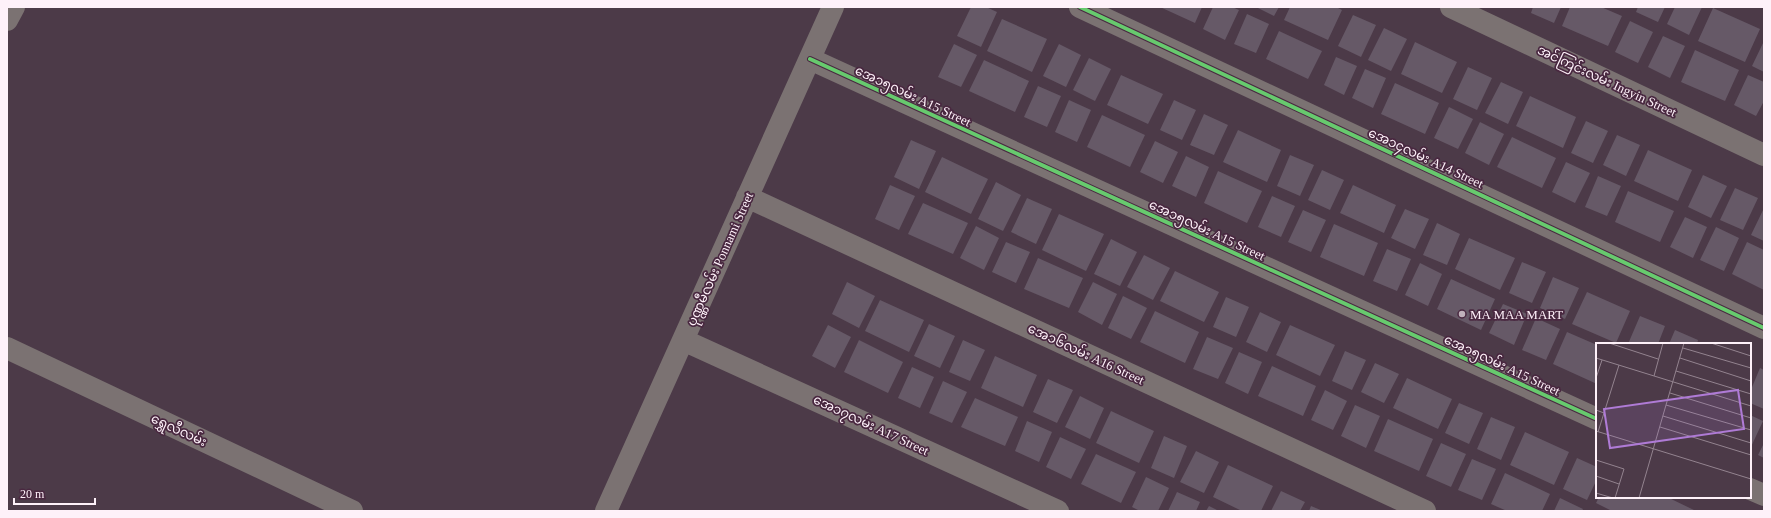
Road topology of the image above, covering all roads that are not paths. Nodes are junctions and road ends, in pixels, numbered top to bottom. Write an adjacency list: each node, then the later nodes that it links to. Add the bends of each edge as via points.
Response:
1 (14, 7): 5 (street)
2 (833, 7): 6 (street, ပုဏ္ဏမီလမ်း Ponnami Street)
3 (1080, 7): 9 (street, အေ၁၄လမ်း A14 Street)
4 (1451, 7): 7 (street, အင်ကြင်းလမ်း Ingyin Street)
5 (7, 20)
6 (810, 59): 8 (street, ပုဏ္ဏမီလမ်း Ponnami Street); 12 (street, အေ၁၅လမ်း A15 Street)
7 (1764, 155)
8 (747, 197): 10 (street, ပုဏ္ဏမီလမ်း Ponnami Street); 18 (street, အေ၁၆လမ်း A16 Street)
9 (1764, 328)
10 (683, 340): 16 (street, ပုဏ္ဏမီလမ်း Ponnami Street); 17 (street, အေ၁၇လမ်း A17 Street)
11 (7, 348): 15 (street, ရွှေလီလမ်း)
12 (1596, 419)
13 (1751, 489): 14 (street)
14 (1764, 495)
15 (352, 511)
16 (606, 511)
17 (1058, 511)
18 (1425, 511)

